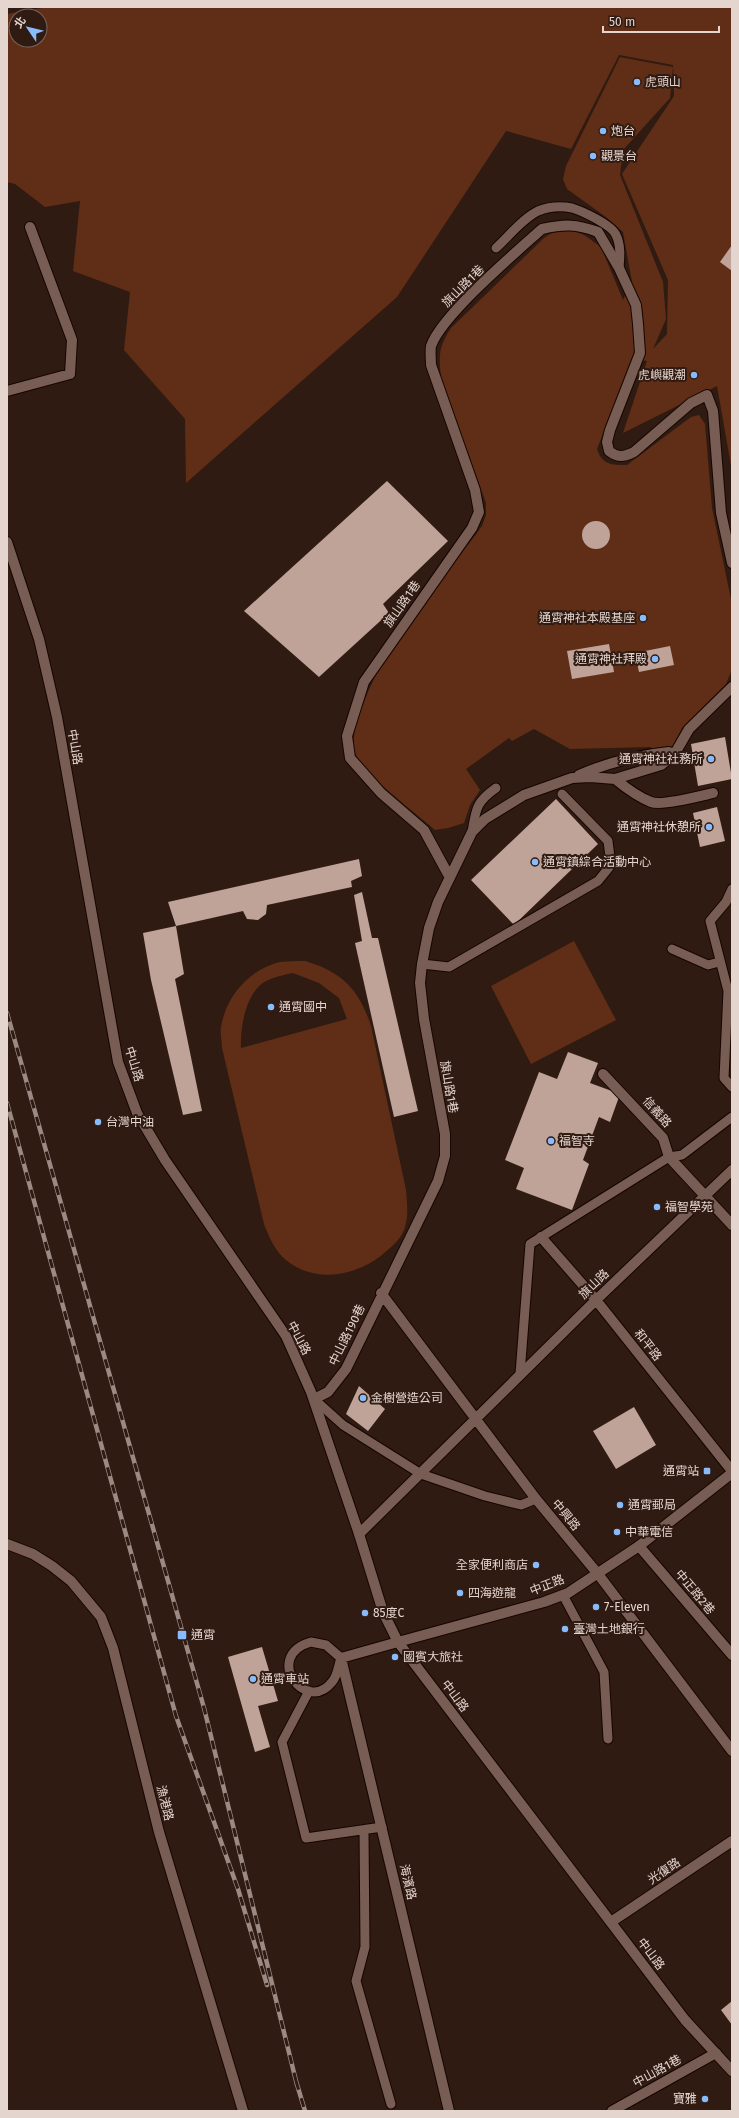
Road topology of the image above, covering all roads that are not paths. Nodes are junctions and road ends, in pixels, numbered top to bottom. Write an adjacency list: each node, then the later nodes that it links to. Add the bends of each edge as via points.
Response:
1 (30, 227): 4 (street, via 72,340 70,374)
2 (496, 248): 3 (lane, via 538,211 555,207 572,208 609,226 616,233 620,246)
3 (619, 268): 6 (street, 旗山路1巷, via 636,305 640,353 606,442 608,451 616,456 625,457 634,452 691,403 707,395 713,411 721,513); 15 (street, 旗山路1巷, via 598,232 574,224 542,229 456,310 440,330 431,347 431,365 470,471 479,512 472,528 364,682 347,736 350,758 381,793 424,830)
4 (7, 391)
5 (7, 542): 31 (street, 中山路, via 39,638 57,717 118,1062 137,1112 165,1160 286,1336)
6 (732, 562)
7 (732, 687): 8 (street, 旗山路1巷, via 689,729)
8 (674, 755): 9 (street, via 669,752 656,753 600,766); 10 (street, 旗山路1巷, via 661,765)
9 (572, 778): 10 (street, 旗山路1巷); 14 (street, 旗山路1巷, via 524,795 496,811)
10 (615, 779): 12 (street, via 653,803 683,800)
11 (496, 788): 14 (lane, via 476,807)
12 (712, 793)
13 (562, 794): 19 (lane, via 608,841 611,865 598,881 449,967)
14 (472, 832): 15 (street, 旗山路1巷)
15 (449, 876): 19 (street, 旗山路1巷, via 429,928)
16 (732, 889): 18 (lane, via 726,902 710,921)
17 (672, 949): 18 (lane, via 708,965)
18 (719, 962): 21 (lane, via 728,991 724,1078)
19 (422, 964): 28 (street, 旗山路1巷, via 421,999 445,1134 445,1156 427,1206)
20 (603, 1074): 23 (street, 信義路, via 663,1138)
21 (732, 1087)
22 (732, 1117): 23 (lane, via 682,1155)
23 (669, 1158): 25 (street, 信義路); 27 (lane)
24 (732, 1170): 25 (street, 旗山路)
25 (704, 1196): 26 (street, 信義路); 29 (street, 旗山路)
26 (732, 1225)
27 (541, 1237): 29 (street, 和平路); 30 (lane, via 530,1244)
28 (382, 1293): 31 (street, 中山路190巷, via 346,1369 328,1392); 32 (street, 中興路)
29 (596, 1300): 30 (street, 旗山路); 33 (street, 和平路)
30 (520, 1374): 32 (street, 旗山路)
31 (314, 1399): 34 (lane, via 348,1429); 36 (street, 中山路)
32 (475, 1418): 34 (street, 旗山路); 35 (street, 中興路)
33 (732, 1472): 38 (street, 中正路)
34 (421, 1474): 35 (lane, via 485,1496 521,1505); 36 (street, 旗山路)
35 (536, 1499): 39 (street, 中興路)
36 (359, 1534): 41 (street, 中山路, via 383,1612)
37 (7, 1544): 54 (street, 漁港路, via 33,1554 52,1566 71,1581 101,1617 113,1648 159,1832)
38 (639, 1546): 39 (street, 中正路); 42 (street, 中正路2巷)
39 (598, 1574): 40 (street, 中正路); 46 (street, 中興路)
40 (563, 1595): 41 (street, 中正路); 45 (lane, via 604,1672)
41 (398, 1642): 43 (street, 中正路); 50 (street, 中山路)
42 (732, 1655)
43 (341, 1658): 44 (lane, via 333,1681 320,1690); 44 (lane, via 319,1642 307,1643 296,1649 289,1663 289,1671 297,1685); 47 (street, 海濱路)
44 (309, 1691): 48 (lane, via 282,1742 306,1838)
45 (608, 1739)
46 (732, 1751)
47 (382, 1828): 48 (lane); 55 (street, 海濱路)
48 (364, 1830): 53 (lane, via 365,1947 356,1981)
49 (732, 1841): 50 (street, 光復路)
50 (611, 1922): 51 (street, 中山路, via 685,2020)
51 (716, 2053): 52 (street, 中山路); 56 (street, 中山路1巷)
52 (732, 2071)
53 (390, 2104)
54 (243, 2111)
55 (449, 2111)
56 (612, 2111)

